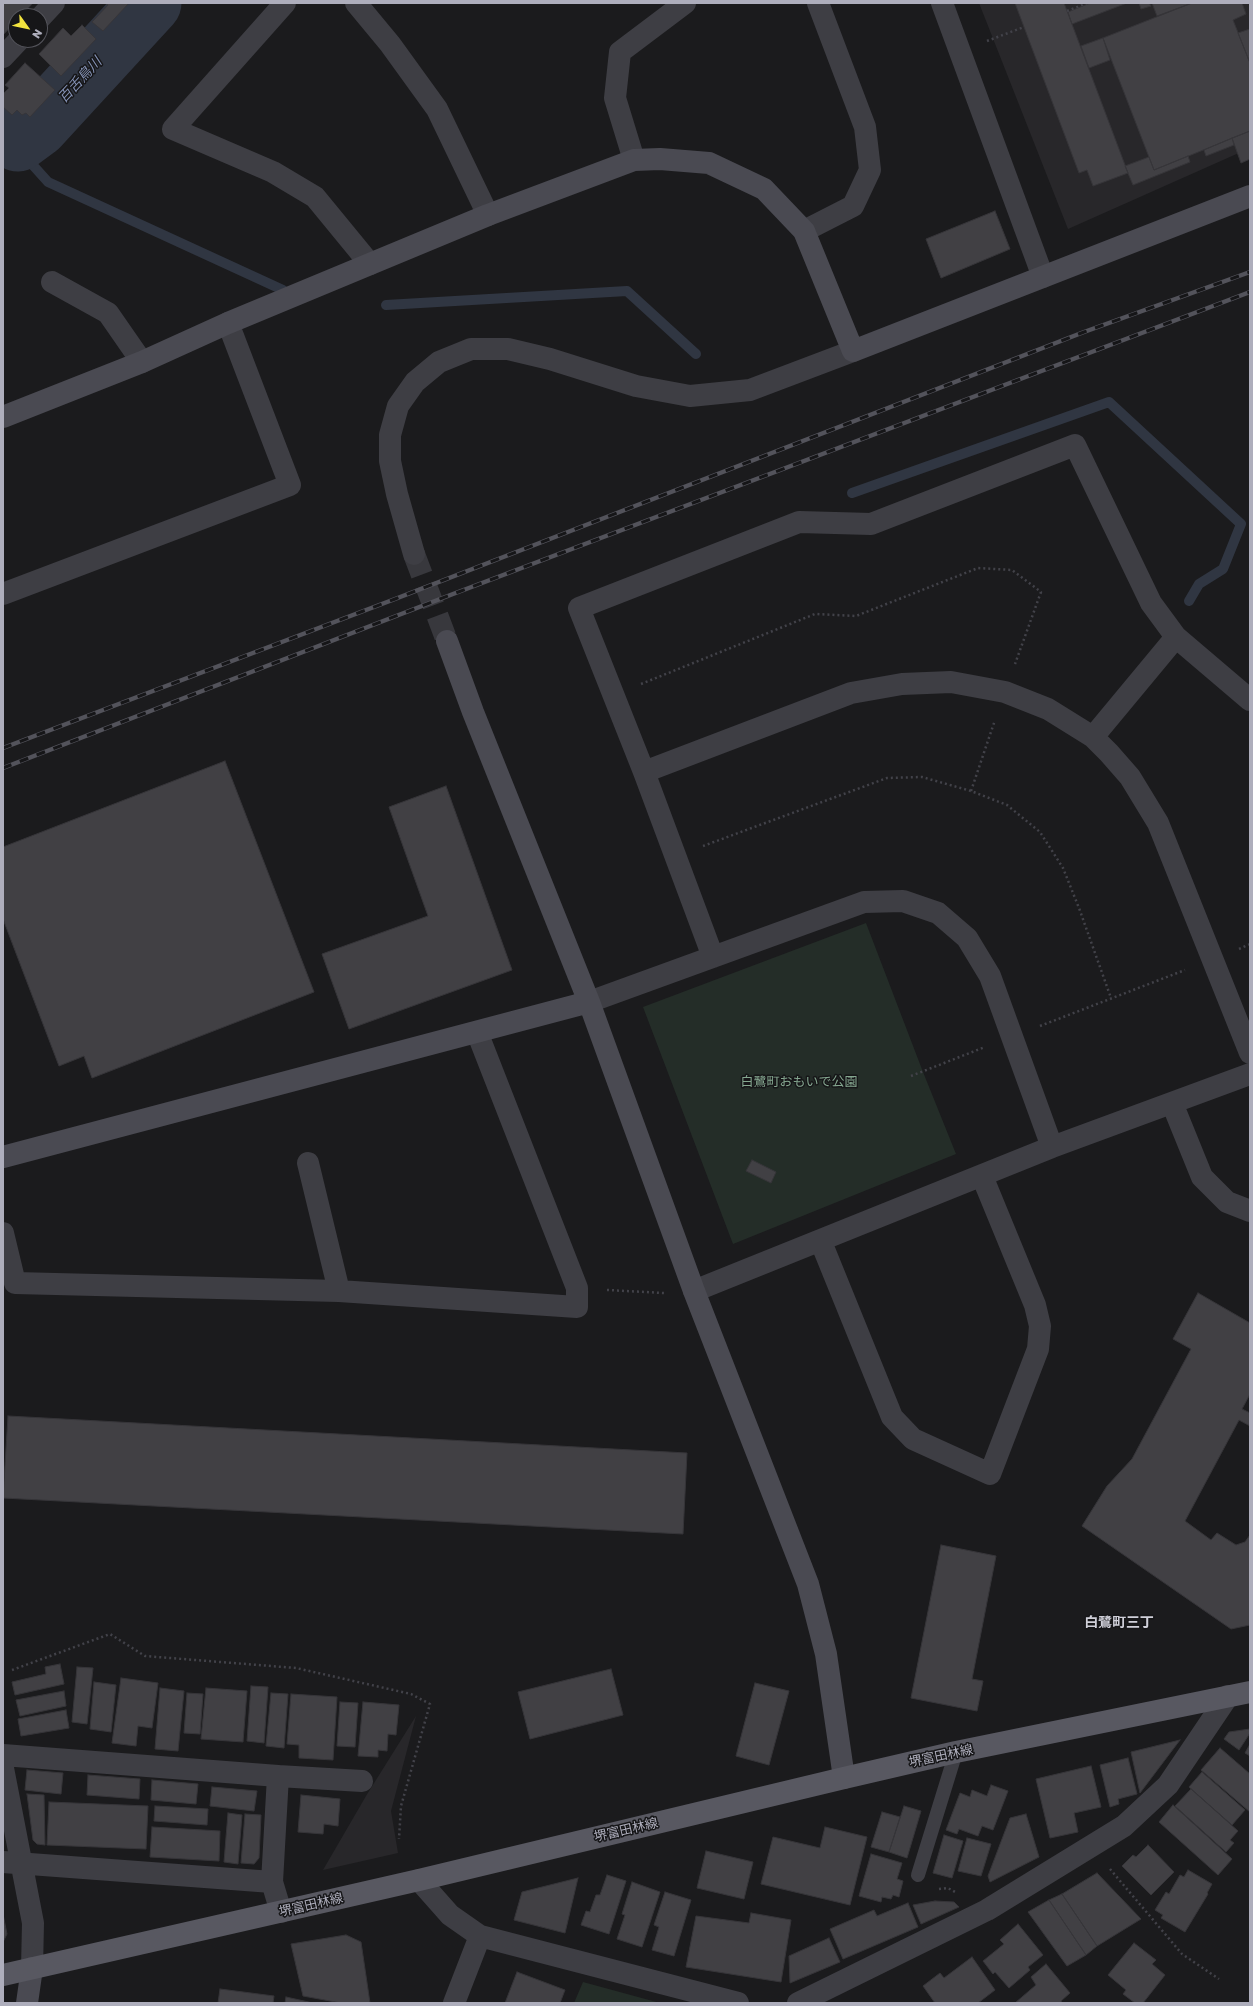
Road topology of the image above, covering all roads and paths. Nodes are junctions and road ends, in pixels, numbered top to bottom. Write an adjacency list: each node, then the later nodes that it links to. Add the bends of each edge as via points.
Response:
1 (285, 3): 16 (street, via 173,129 273,172 316,196)
2 (356, 3): 14 (street, via 390,44 437,109)
3 (685, 3): 12 (street, via 620,52 615,98)
4 (818, 3): 15 (street, via 865,127 870,170 853,206)
5 (942, 3): 10 (street)
6 (1087, 3): 7 (path)
7 (1067, 11)
8 (1024, 27): 10 (path)
9 (11, 48): 11 (street)
10 (960, 51): 17 (street)
11 (3, 57)
12 (634, 160): 14 (street); 15 (street, via 660,158 709,163 764,189)
13 (1250, 196): 17 (street)
14 (488, 215): 16 (street)
15 (804, 231): 20 (street)
16 (370, 264): 19 (street)
17 (1043, 277): 20 (street)
18 (52, 282): 21 (street, via 108,313)
19 (228, 323): 21 (street); 24 (street, via 290,485)
20 (853, 351): 23 (street, via 750,390 690,396 636,386 550,359 508,349 471,349 438,362 416,382 398,406 390,435 390,461)
21 (142, 362): 22 (street)
22 (3, 416)
23 (414, 554)
24 (3, 594)
25 (1176, 637): 28 (street, via 1151,603 1075,445 871,524 799,522 579,608); 29 (street); 30 (street)
26 (447, 641): 38 (street)
27 (1005, 692): 28 (path, via 1041,592 1012,570 978,568 856,616 816,614); 30 (street, via 1048,709); 31 (street, via 951,682 902,684 851,693); 32 (path)
28 (614, 695): 31 (street)
29 (1250, 700)
30 (1092, 737): 36 (street, via 1130,777 1158,823)
31 (644, 772): 33 (street)
32 (971, 791): 33 (path, via 922,776 887,778); 37 (path, via 1007,805 1040,832 1063,868 1080,908)
33 (675, 856): 35 (street)
34 (1250, 944): 36 (path)
35 (713, 957): 38 (street); 40 (street, via 864,902 903,901 938,913 967,938 990,976)
36 (1212, 960): 37 (path); 41 (street)
37 (1111, 998): 40 (path)
38 (589, 1002): 39 (street); 54 (street)
39 (477, 1032): 46 (street); 52 (street)
40 (1012, 1037): 43 (path); 45 (street)
41 (1250, 1053)
42 (1250, 1074): 44 (street)
43 (911, 1076)
44 (1172, 1103): 45 (street); 49 (street, via 1202,1177 1227,1202)
45 (1052, 1147): 48 (street)
46 (3, 1157)
47 (308, 1163): 53 (street)
48 (982, 1176): 51 (street); 51 (street, via 1035,1304 1040,1326 1038,1349 990,1474 913,1440 892,1417)
49 (1250, 1211)
50 (3, 1233): 53 (street, via 15,1283)
51 (821, 1242): 54 (street)
52 (577, 1288): 53 (street, via 577,1307); 55 (path)
53 (339, 1291)
54 (694, 1291): 63 (street, via 808,1584 826,1654)
55 (666, 1293)
56 (12, 1670): 65 (path, via 110,1634 145,1656 296,1668 411,1694 430,1704 401,1806)
57 (1250, 1692): 58 (main road, 堺富田林線)
58 (1228, 1696): 59 (main road, 堺富田林線); 66 (street, via 1168,1785 1124,1826)
59 (956, 1752): 63 (main road, 堺富田林線); 68 (lane)
60 (3, 1755): 62 (street)
61 (3, 1768): 67 (street)
62 (278, 1776): 64 (street); 70 (street)
63 (844, 1778): 69 (main road, 堺富田林線)
64 (362, 1781)
65 (399, 1839)
66 (1089, 1848): 75 (path, via 1118,1878 1154,1924 1182,1954); 79 (street, via 986,1910)
67 (12, 1862): 70 (street); 73 (street, via 33,1923)
68 (918, 1876)
69 (419, 1880): 71 (main road, 堺富田林線); 72 (street, via 450,1915)
70 (272, 1882): 71 (street)
71 (281, 1912): 73 (main road, 堺富田林線)
72 (480, 1936): 77 (street); 78 (street)
73 (32, 1968): 74 (main road, 堺富田林線); 76 (street)
74 (3, 1975)
75 (1218, 1980)
76 (27, 2003)
77 (454, 2003)
78 (738, 2003)
79 (798, 2003)

